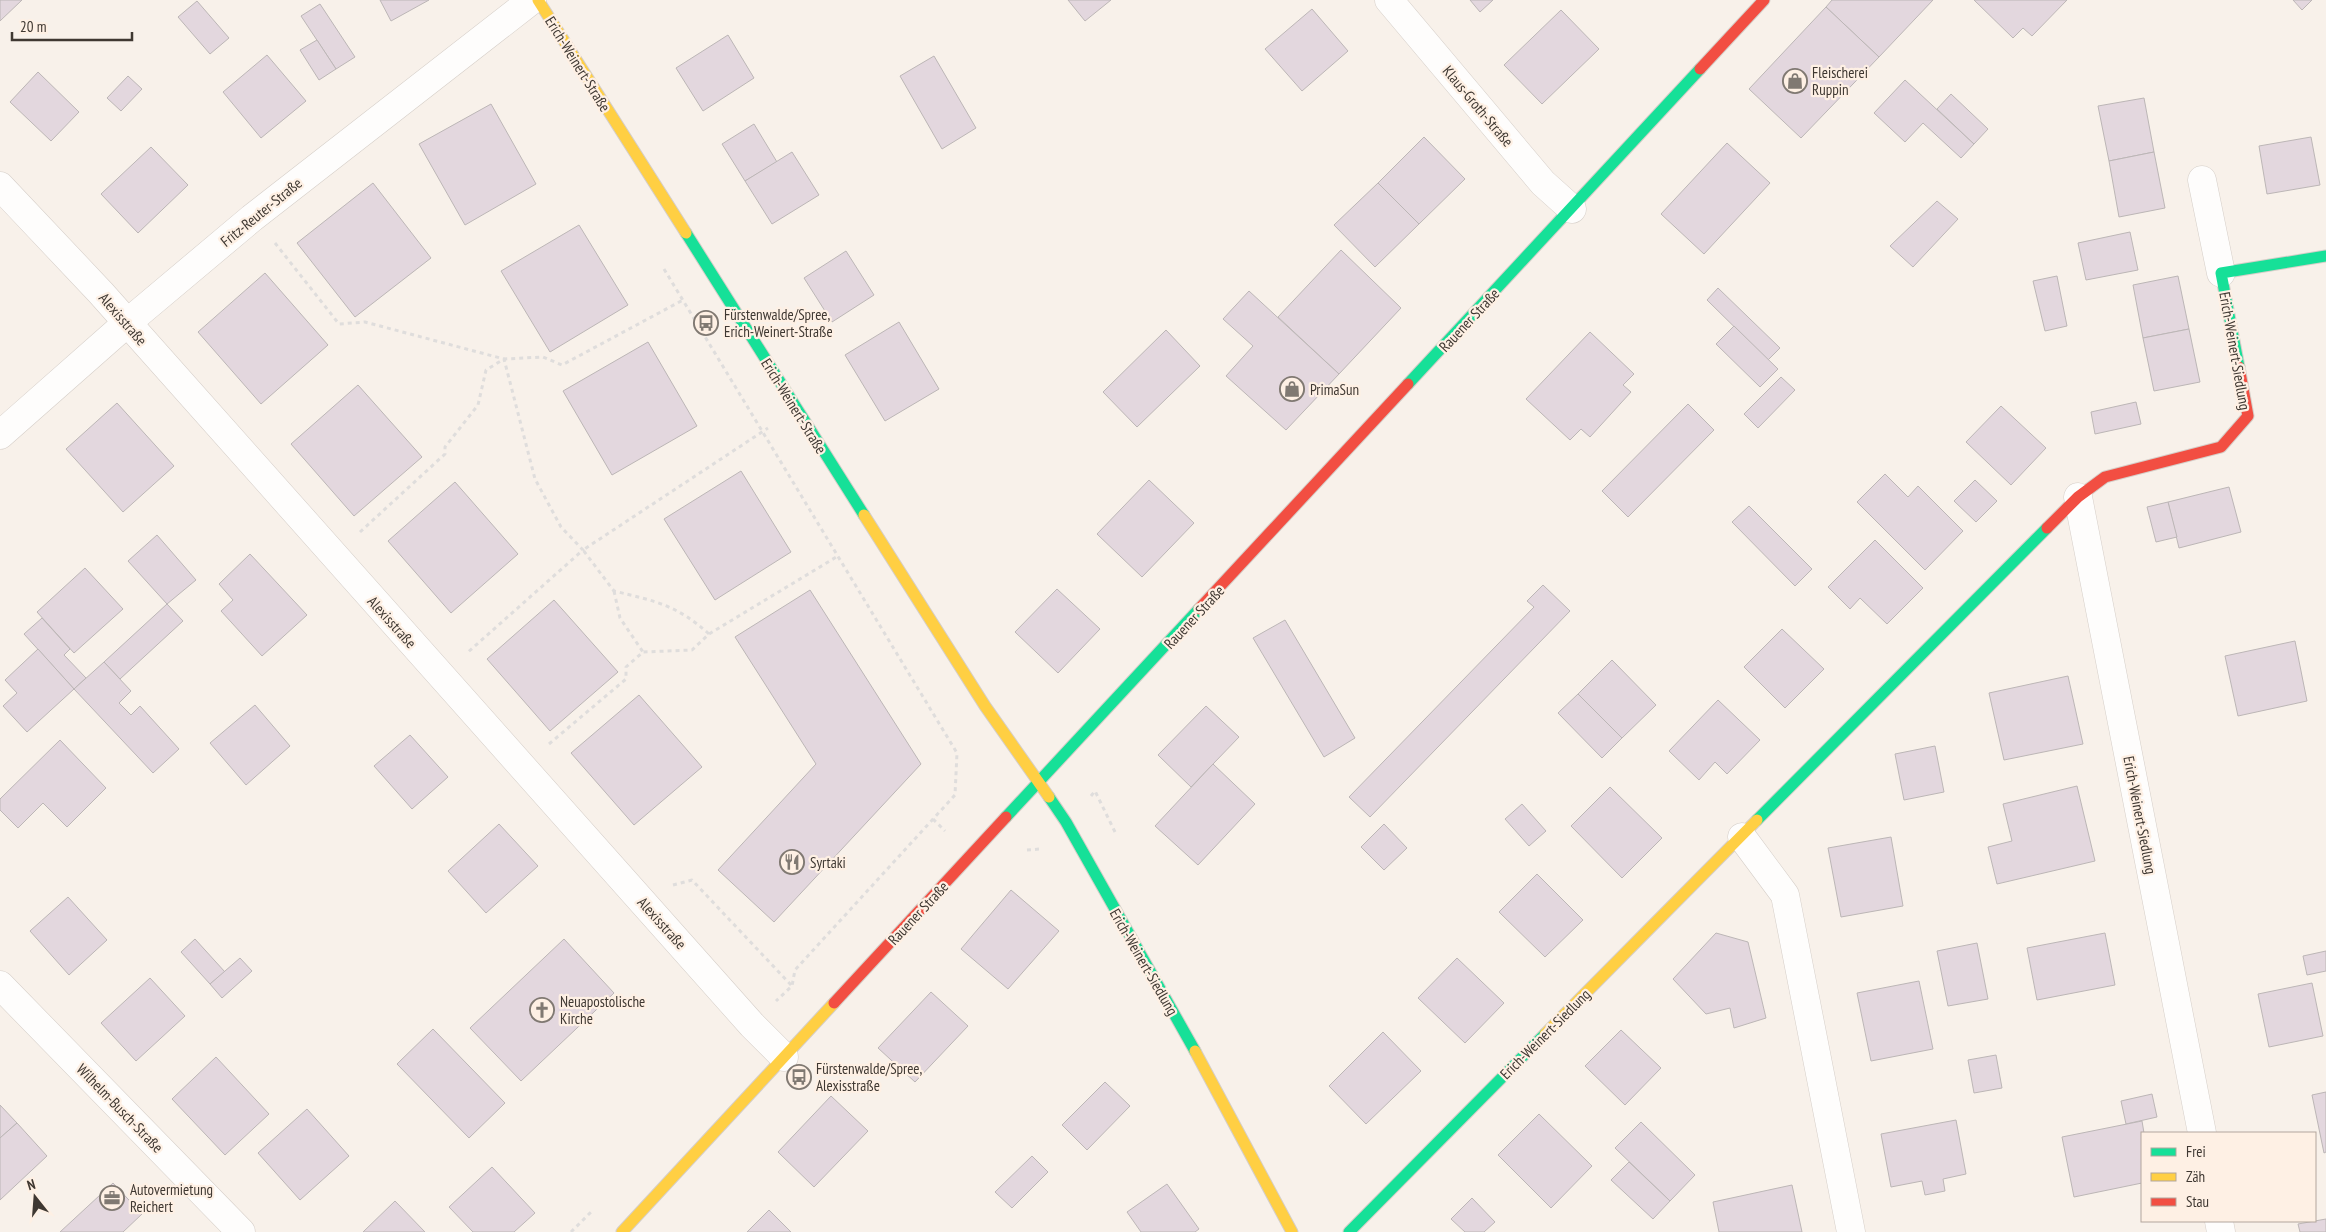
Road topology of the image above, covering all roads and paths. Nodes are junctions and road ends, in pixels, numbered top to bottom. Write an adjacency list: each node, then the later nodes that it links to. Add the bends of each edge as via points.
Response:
1 (532, 0): 8 (street, Fritz-Reuter-Straße)
2 (538, 0): 15 (main road, Erich-Weinert-Straße)
3 (1389, 0): 7 (street, Klaus-Groth-Straße, via 1543,182)
4 (1764, 0): 7 (main road, Rauener Straße)
5 (2202, 180): 11 (street, Erich-Weinert-Siedlung)
6 (0, 186): 13 (street, Alexisstraße)
7 (1572, 209): 27 (main road, Rauener Straße)
8 (252, 218): 13 (street, Fritz-Reuter-Straße); 14 (path, via 339,324 365,322)
9 (2326, 256): 11 (main road, Erich-Weinert-Siedlung)
10 (662, 267): 12 (path)
11 (2221, 273): 18 (main road, Erich-Weinert-Siedlung, via 2248,416 2220,447 2105,477)
12 (683, 300): 14 (path, via 562,365 543,357); 16 (path)
13 (127, 323): 17 (street, Fritz-Reuter-Straße); 25 (street, Alexisstraße)
14 (504, 359): 19 (path, via 486,370 478,405 446,447 445,454); 20 (path, via 535,480 561,527)
15 (796, 409): 16 (path); 27 (main road, Erich-Weinert-Straße, via 985,706)
16 (762, 432): 20 (path); 21 (path)
17 (0, 435)
18 (2078, 497): 28 (main road, Erich-Weinert-Siedlung); 32 (street, Erich-Weinert-Siedlung)
19 (354, 537)
20 (583, 550): 22 (path); 25 (path)
21 (838, 556): 23 (path); 30 (path, via 957,753 955,795 795,970 792,986)
22 (614, 591): 23 (path, via 660,602 690,616); 24 (path, via 620,618)
23 (709, 634): 24 (path, via 692,650)
24 (644, 652): 26 (path, via 626,667 626,679)
25 (440, 676): 30 (street, Alexisstraße)
26 (548, 745)
27 (1039, 784): 31 (main road, Rauener Straße); 33 (main road, Erich-Weinert-Siedlung, via 1066,822 1177,1019)
28 (1742, 837): 36 (main road, Erich-Weinert-Siedlung); 37 (street, via 1785,895)
29 (0, 985): 34 (street, Wilhelm-Busch-Straße)
30 (752, 1025): 31 (street, Alexisstraße)
31 (784, 1057): 35 (main road, Rauener Straße)
32 (2202, 1132)
33 (1285, 1229)
34 (241, 1232)
35 (622, 1232)
36 (1348, 1232)
37 (1851, 1232)

